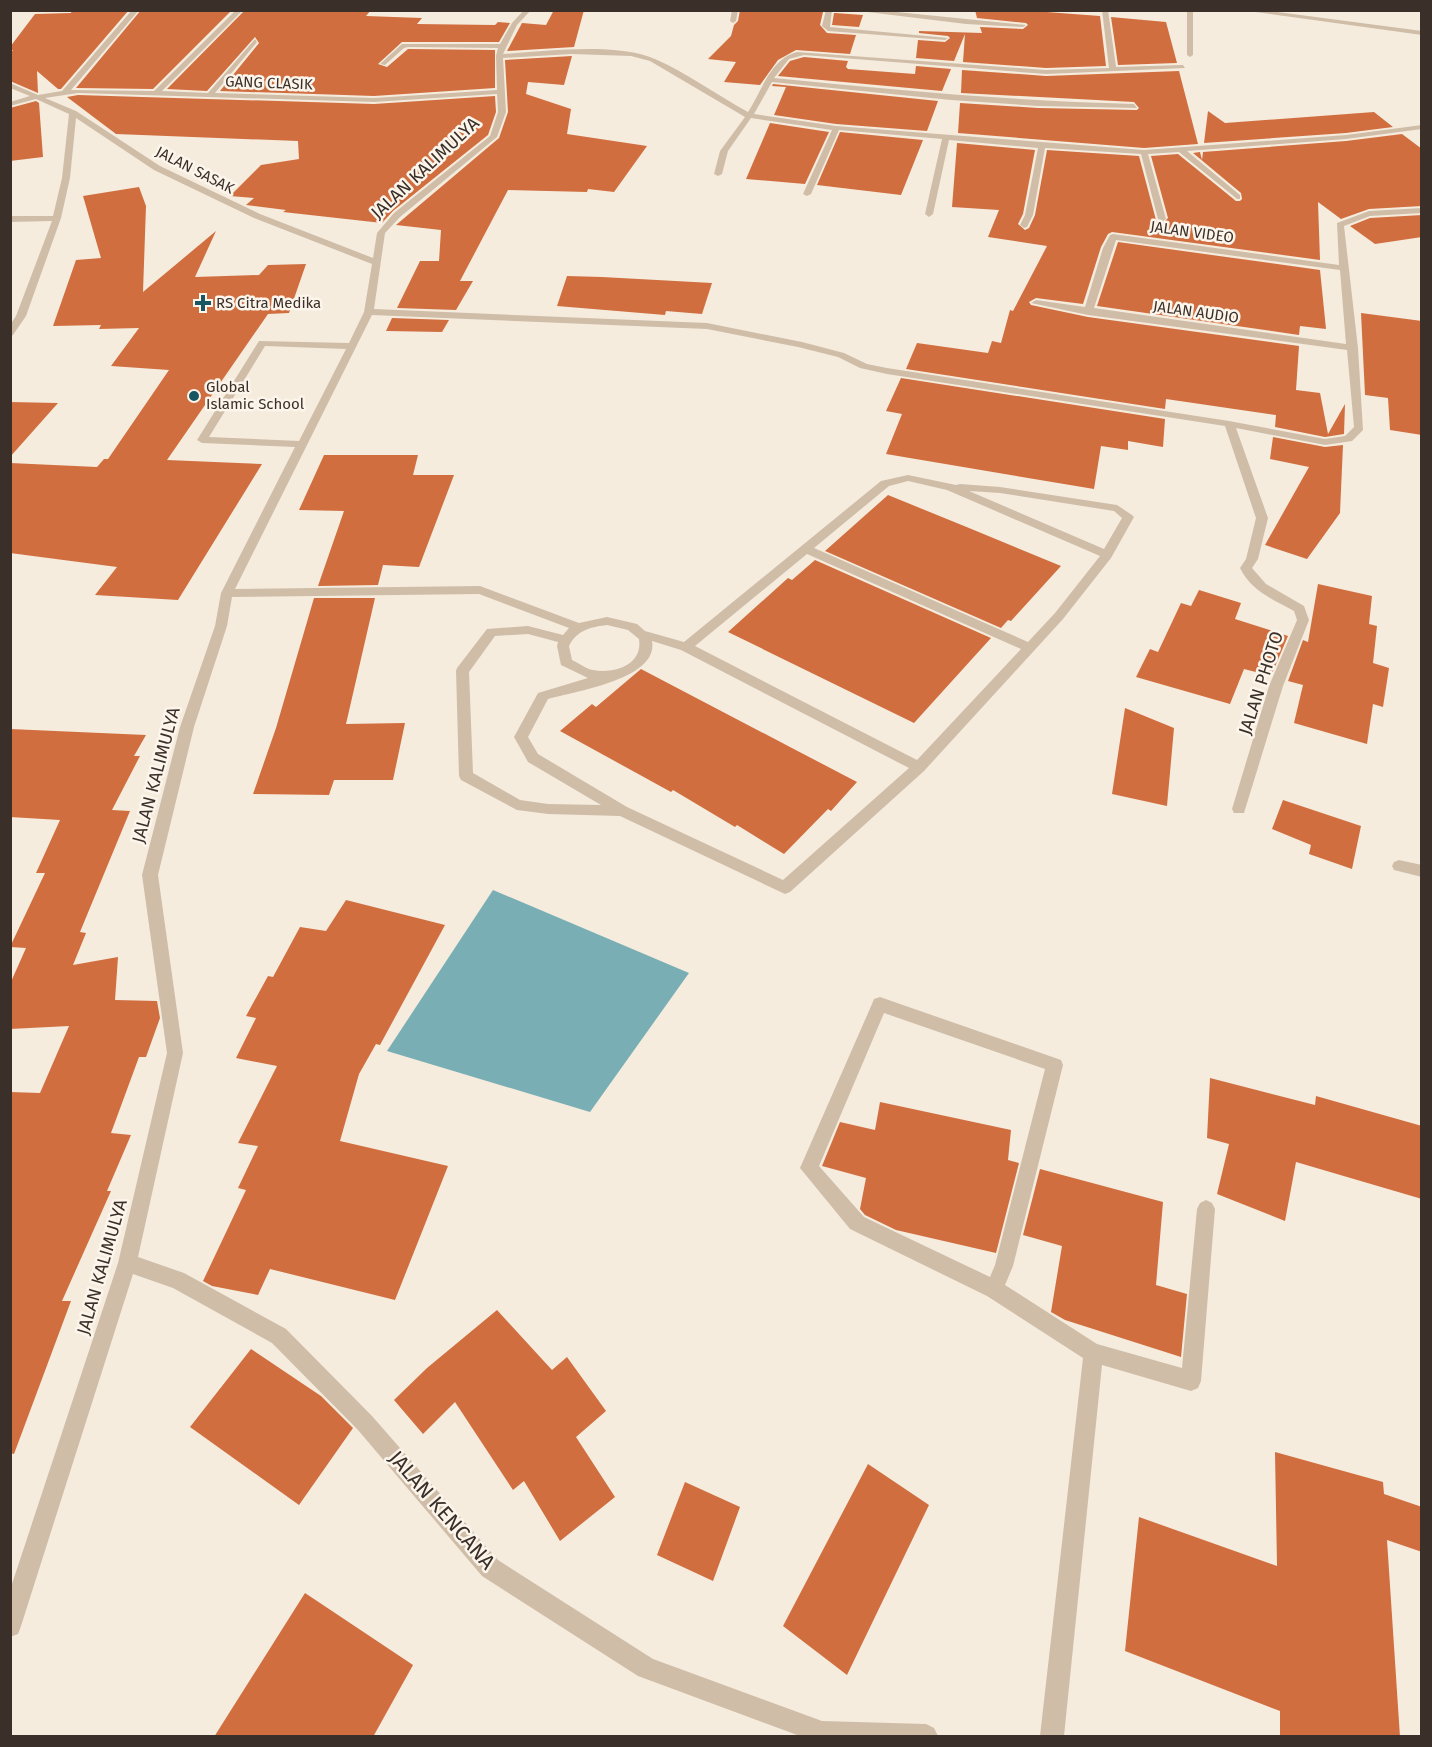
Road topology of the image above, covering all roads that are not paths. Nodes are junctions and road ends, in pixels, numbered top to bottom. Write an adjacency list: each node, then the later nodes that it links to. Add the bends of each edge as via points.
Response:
1 (136, 10): 22 (street)
2 (240, 10): 24 (street)
3 (528, 10): 15 (street, via 514,24)
4 (735, 10): 10 (street)
5 (829, 10): 13 (street, via 825,28 832,30)
6 (854, 10): 11 (street)
7 (1106, 10): 19 (street)
8 (1190, 10): 16 (street)
9 (1244, 10): 12 (street)
10 (733, 21)
11 (1023, 25)
12 (1422, 33)
13 (945, 38)
14 (255, 41): 25 (street)
15 (501, 51): 17 (street, via 408,45); 23 (street, JALAN KALIMULYA); 30 (street, via 631,54 652,60)
16 (1190, 55)
17 (383, 64)
18 (1183, 67): 19 (street)
19 (1113, 71): 20 (street, via 1046,72 804,53 781,60)
20 (770, 81): 28 (street, via 1038,104); 30 (street)
21 (10, 85): 26 (street, JALAN SASAK)
22 (65, 92): 24 (street, GANG CLASIK); 26 (street, GANG CLASIK)
23 (500, 92): 25 (street, GANG CLASIK, via 374,100); 46 (street, JALAN KALIMULYA, via 502,112 493,136 397,215 381,233)
24 (156, 93): 25 (street, GANG CLASIK)
25 (210, 95)
26 (36, 97): 27 (street, GANG CLASIK); 29 (street, JALAN SASAK)
27 (10, 104)
28 (1134, 106)
29 (73, 113): 42 (street); 46 (street, JALAN SASAK, via 157,168 257,216)
30 (749, 116): 32 (street); 37 (street, via 722,155)
31 (1422, 127): 35 (street, via 1346,137)
32 (836, 128): 33 (street); 38 (street)
33 (946, 138): 34 (street); 41 (street)
34 (1042, 146): 36 (street); 45 (street)
35 (1180, 149): 36 (street); 39 (street)
36 (1144, 152): 44 (street)
37 (718, 174)
38 (807, 194)
39 (1237, 196)
40 (1422, 210): 47 (street, via 1375,211 1354,215 1340,225)
41 (929, 214)
42 (57, 218): 43 (street); 51 (street, via 21,316)
43 (10, 219)
44 (1162, 219)
45 (1024, 225)
46 (376, 262): 49 (street, JALAN KALIMULYA)
47 (1345, 268): 50 (street, JALAN VIDEO, via 1113,237); 53 (street)
48 (1036, 303): 50 (street, JALAN AUDIO)
49 (369, 312): 52 (street, JALAN KALIMULYA); 54 (street, via 707,326 799,344 887,371)
50 (1088, 312): 53 (street, JALAN AUDIO)
51 (10, 333)
52 (352, 346): 55 (street, JALAN KALIMULYA); 55 (street, via 262,343 202,440)
53 (1353, 348): 54 (street, via 1359,428 1348,439 1325,442)
54 (1228, 424): 67 (street, JALAN PHOTO, via 1262,519 1246,568 1248,575 1300,609 1303,620 1276,686)
55 (300, 444): 59 (street, JALAN KALIMULYA)
56 (950, 487): 57 (street, via 908,478 885,483); 58 (street); 58 (street, via 999,490 1117,508 1128,517)
57 (806, 549): 63 (street); 64 (street)
58 (1107, 555): 64 (street)
59 (227, 593): 60 (street, via 480,591); 72 (street, JALAN KALIMULYA, via 221,626 187,727 150,875 176,1053)
60 (578, 627): 61 (street, via 619,622); 62 (street)
61 (645, 635): 63 (street); 65 (street, via 648,644 640,664)
62 (565, 640): 65 (street, via 566,662 583,673); 68 (street, via 528,630 491,632 462,671 466,776 517,805)
63 (686, 647): 66 (street)
64 (1028, 647): 66 (street)
65 (608, 677): 68 (street, via 543,696 521,737 533,758)
66 (919, 767): 68 (street, via 785,888)
67 (1239, 809)
68 (622, 811)
69 (1399, 866): 70 (street)
70 (1422, 871)
71 (1206, 1209): 74 (street, via 1191,1381)
72 (127, 1263): 75 (street, JALAN KALIMULYA); 76 (street, JALAN KENCANA, via 177,1280 279,1336 365,1422 490,1568 646,1668)
73 (994, 1289): 73 (street, via 857,1223 809,1168 880,1004 1055,1065 1004,1266); 74 (street)
74 (1093, 1353): 78 (street)
75 (10, 1626)
76 (822, 1735): 77 (street, JALAN KENCANA)
77 (926, 1737)
78 (1052, 1737)

